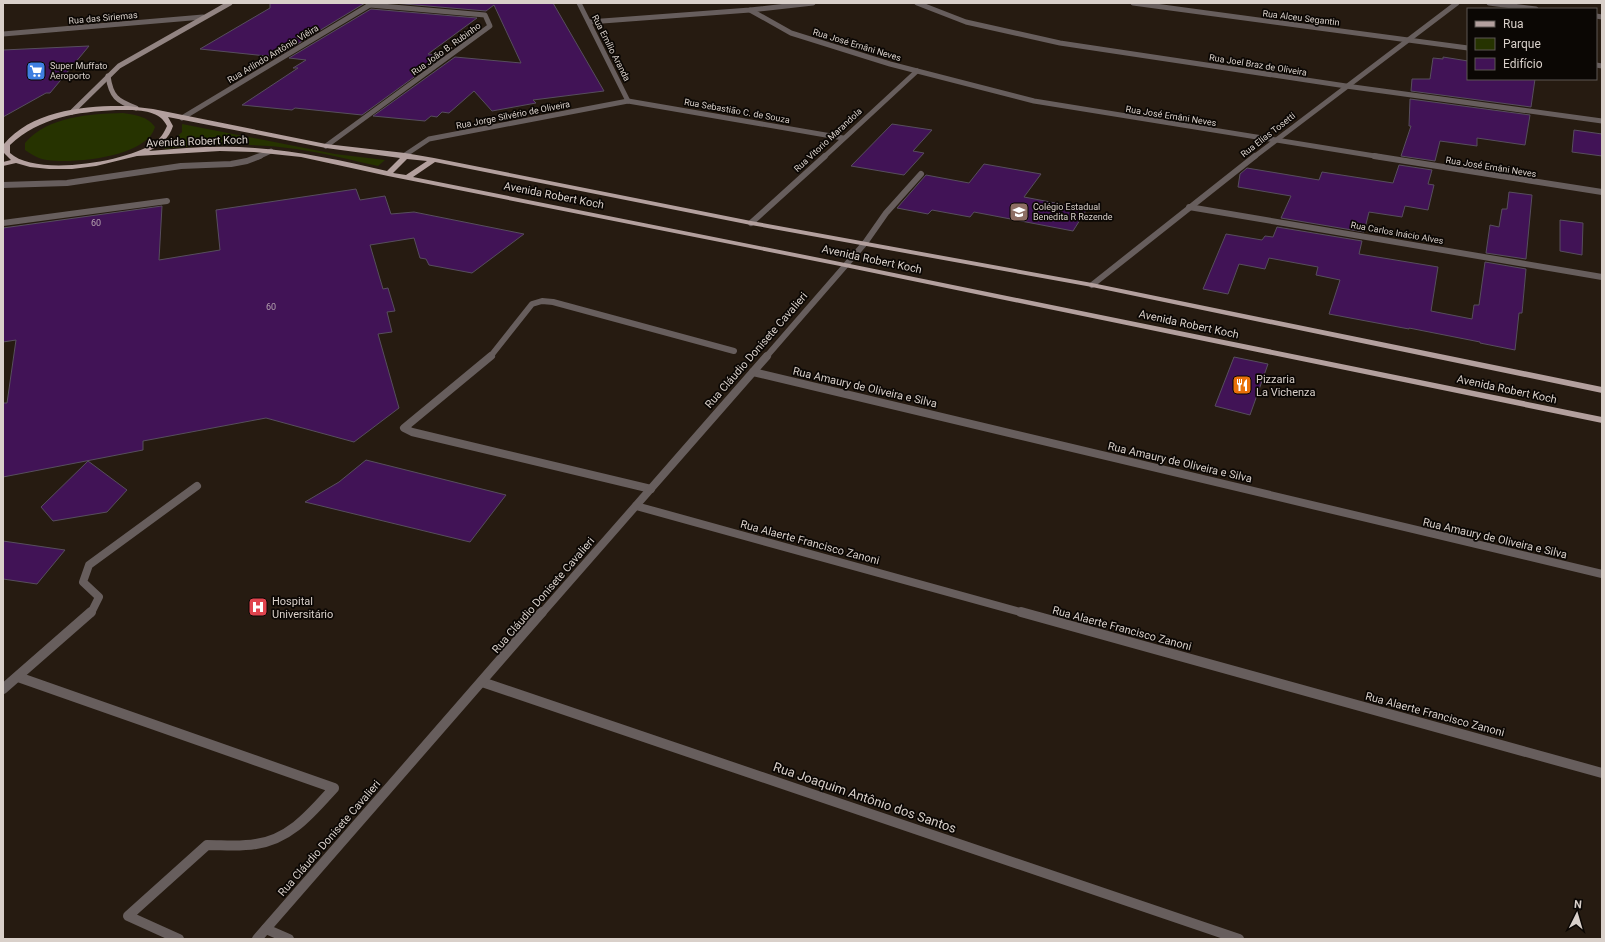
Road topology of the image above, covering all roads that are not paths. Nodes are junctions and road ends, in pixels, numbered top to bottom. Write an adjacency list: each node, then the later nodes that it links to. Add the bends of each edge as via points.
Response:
1 (230, 3): 11 (street)
2 (579, 3): 12 (street, Rua Emílio Aranda)
3 (813, 3): 10 (street)
4 (917, 3): 18 (street, Rua Joel Braz de Oliveira, via 966,22 1060,43)
5 (1133, 3): 14 (street, Rua Alceu Segantin)
6 (1457, 3): 14 (street, Rua Elias Tosetti)
7 (1489, 3): 9 (street)
8 (371, 4): 23 (street, Rua Arlíndo Antônio Viêira); 29 (street, Rua João B. Rubinho, via 485,14 490,26)
9 (1528, 8)
10 (750, 10): 12 (street); 16 (street, Rua José Ernâni Neves, via 791,33)
11 (203, 18): 13 (street, Rua das Siriemas); 17 (street, via 119,66)
12 (589, 22): 19 (street, Rua Emílio Aranda)
13 (3, 34)
14 (1406, 40): 15 (street, Rua Alceu Segantin); 18 (street, Rua Elias Tosetti)
15 (1467, 48)
16 (917, 71): 27 (street, Rua Vitorio Marandola); 28 (street, Rua José Ernâni Neves, via 1034,101)
17 (108, 76): 20 (street, via 109,91 117,101); 22 (street)
18 (1346, 86): 24 (street, Rua Joel Braz de Oliveira); 28 (street, Rua Elias Tosetti)
19 (628, 101): 27 (street, Rua Sebastião C. de Souza); 32 (street, Rua Jorge Silvério de Oliveira, via 429,139)
20 (136, 108): 21 (main road, Avenida Robert Koch); 22 (main road, Avenida Robert Koch, via 102,108)
21 (152, 111): 23 (main road, Avenida Robert Koch); 31 (main road, via 166,117 170,126 167,135 154,145)
22 (72, 112): 25 (main road, Avenida Robert Koch, via 37,123)
23 (182, 118): 29 (main road, Avenida Robert Koch)
24 (1602, 121)
25 (16, 134): 26 (main road, Avenida Robert Koch); 34 (main road, via 7,144 7,153)
26 (3, 138)
27 (843, 138): 43 (street, Rua Vitorio Marandola)
28 (1275, 141): 40 (street, Rua José Ernâni Neves); 42 (street, Rua Elias Tosetti)
29 (326, 146): 32 (main road, Avenida Robert Koch)
30 (271, 151): 31 (main road, Avenida Robert Koch, via 208,149); 36 (main road, Avenida Robert Koch, via 321,157); 39 (street, via 247,162 181,166 67,183)
31 (134, 154): 34 (main road, via 103,163 56,168)
32 (405, 155): 33 (main road, Avenida Robert Koch); 36 (main road)
33 (434, 160): 38 (main road); 43 (main road, Avenida Robert Koch)
34 (16, 161): 35 (main road)
35 (3, 164)
36 (388, 174): 38 (main road, Avenida Robert Koch)
37 (921, 174): 45 (street, Rua Cláudio Donisete Cavalieri, via 886,213)
38 (408, 177): 46 (main road, Avenida Robert Koch)
39 (3, 185)
40 (1602, 192)
41 (167, 201): 44 (street)
42 (1189, 207): 47 (street, Rua Carlos Inácio Alves); 48 (street, Rua Elias Tosetti)
43 (751, 223): 45 (main road, Avenida Robert Koch)
44 (3, 224)
45 (865, 243): 46 (street, Rua Cláudio Donisete Cavalieri); 48 (main road, Avenida Robert Koch)
46 (845, 265): 50 (street, Rua Cláudio Donisete Cavalieri); 52 (main road, Avenida Robert Koch)
47 (1602, 278)
48 (1092, 285): 51 (main road, Avenida Robert Koch)
49 (734, 351): 54 (street, via 542,301 532,304 488,359 404,428)
50 (753, 372): 54 (street, Rua Cláudio Donisete Cavalieri); 56 (street, Rua Amaury de Oliveira e Silva)
51 (1602, 390)
52 (1602, 420)
53 (197, 486): 57 (street, via 89,565 83,582 99,597 90,615)
54 (651, 488): 55 (street, Rua Cláudio Donisete Cavalieri)
55 (636, 506): 58 (street, Rua Cláudio Donisete Cavalieri); 60 (street, Rua Alaerte Francisco Zanoni)
56 (1602, 574)
57 (18, 677): 59 (street); 62 (street, via 334,788 297,827 272,841 246,845 207,845 128,916)
58 (482, 682): 61 (street, Rua Cláudio Donisete Cavalieri); 65 (street, Rua Joaquim Antônio dos Santos)
59 (3, 689)
60 (1602, 772)
61 (266, 929): 63 (street, Rua Cláudio Donisete Cavalieri); 64 (street)
62 (179, 939)
63 (257, 939)
64 (289, 939)
65 (1239, 939)

